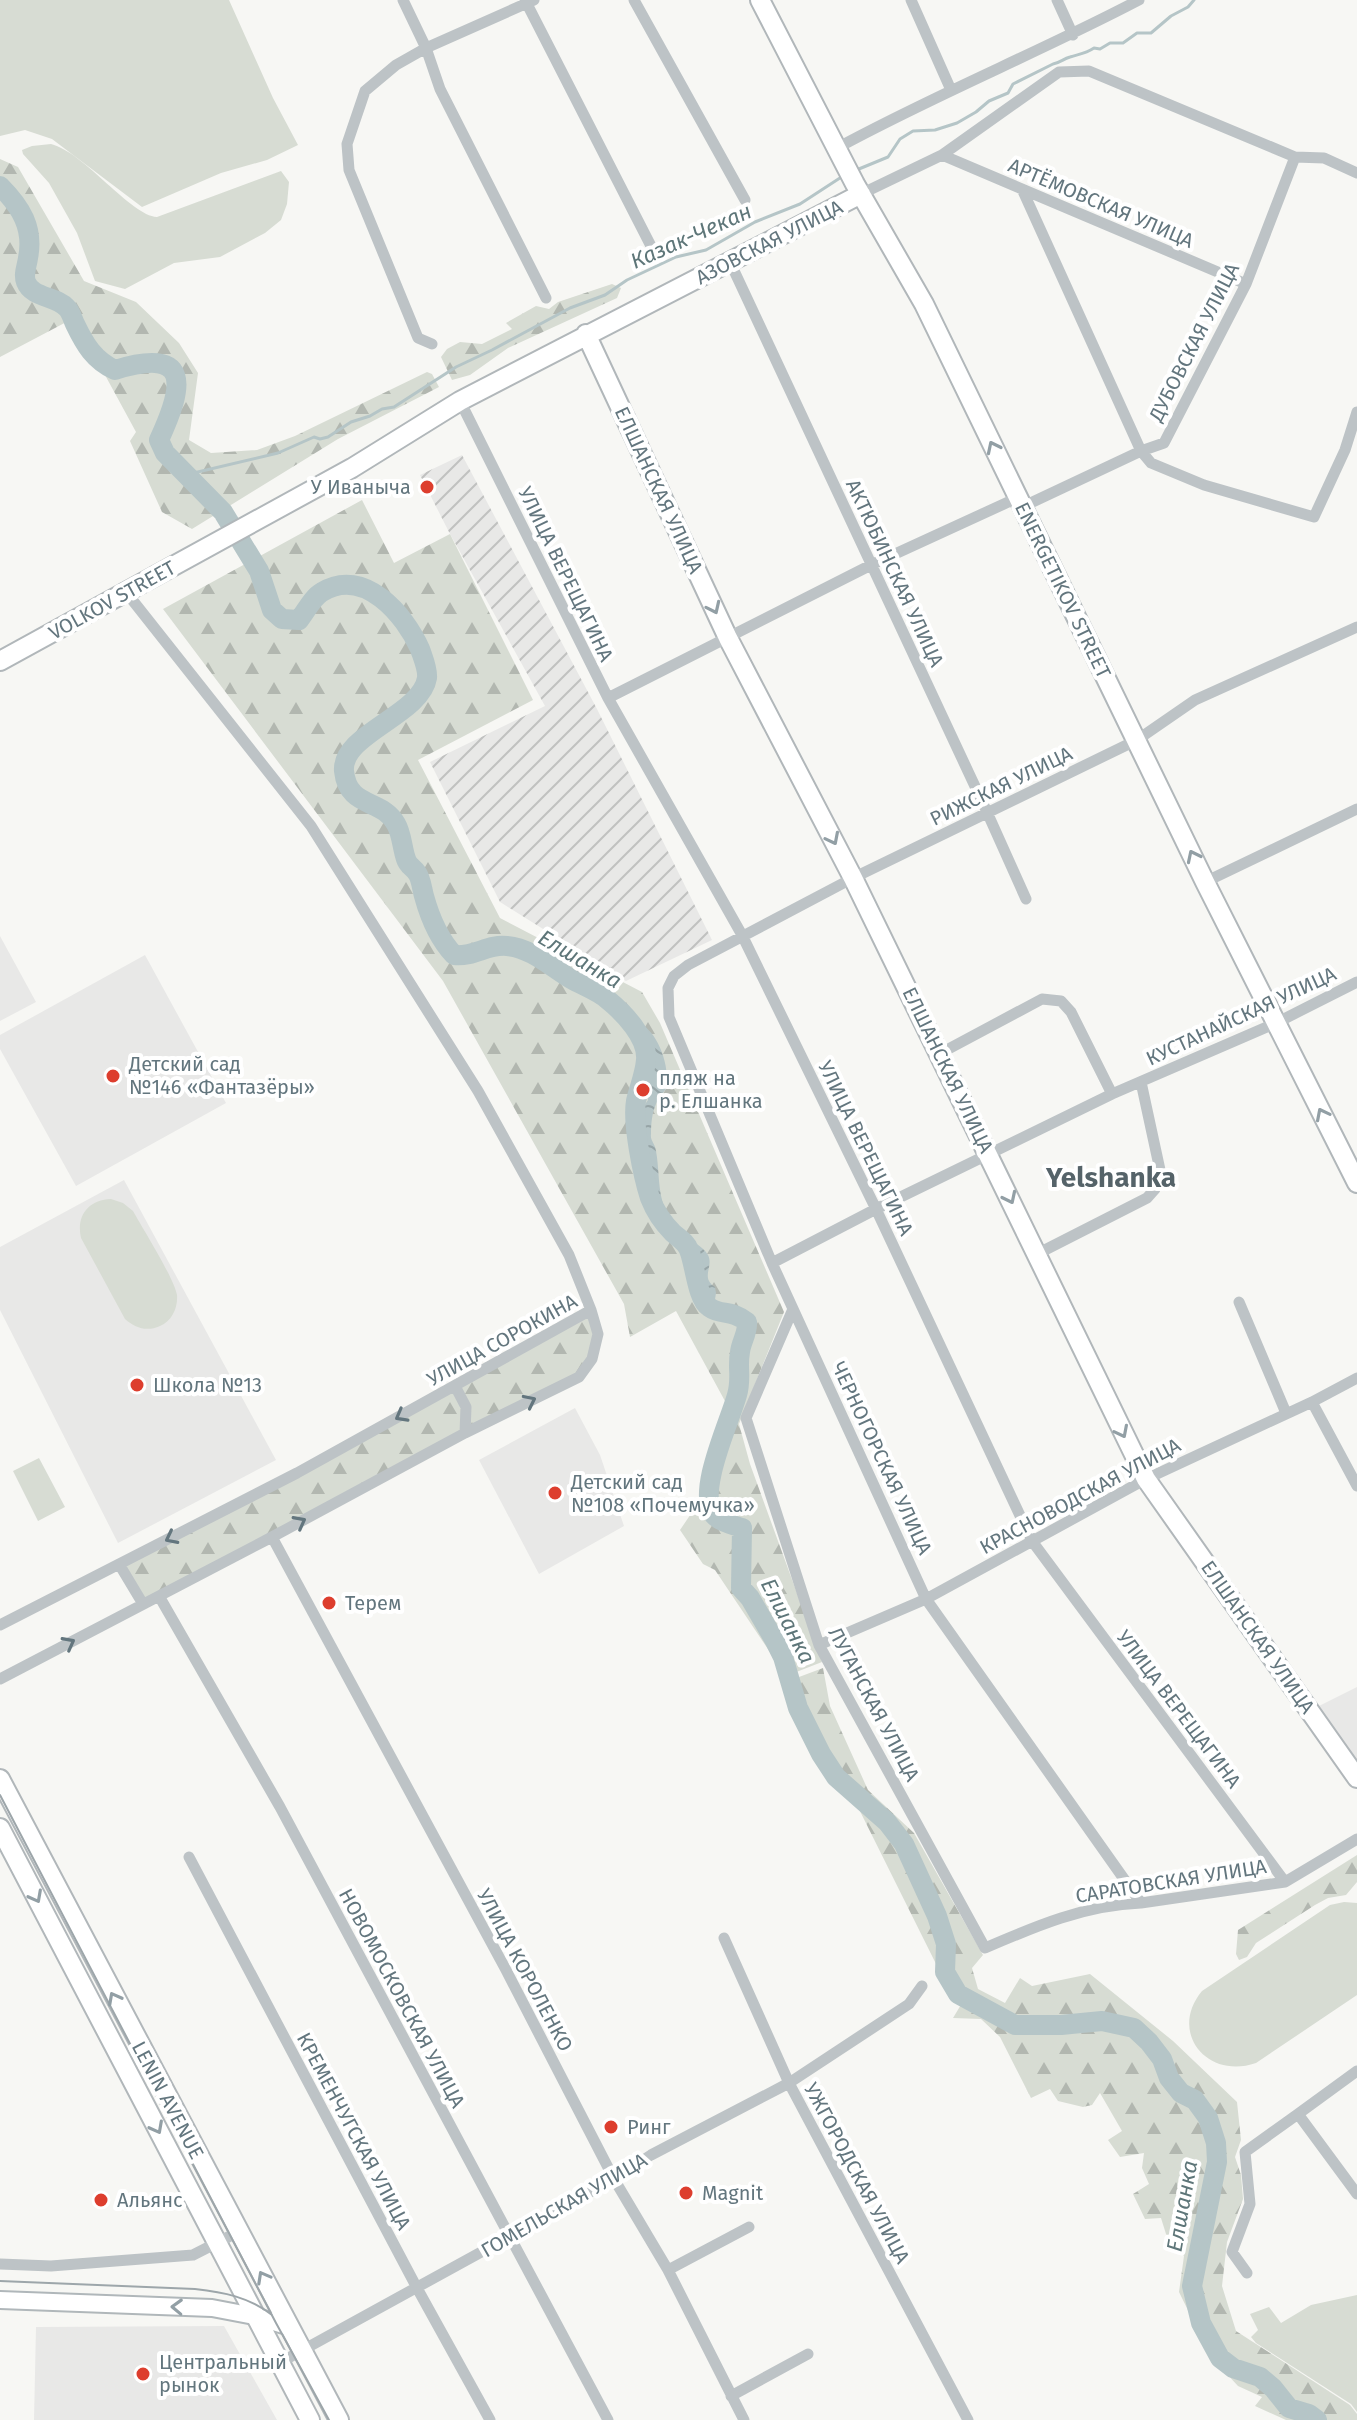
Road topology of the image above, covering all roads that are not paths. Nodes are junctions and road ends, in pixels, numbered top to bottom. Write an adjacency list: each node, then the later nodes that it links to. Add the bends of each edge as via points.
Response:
1 (403, 0): 9 (street)
2 (634, 0): 17 (street)
3 (760, 0): 11 (main road, ENERGETIKOV STREET)
4 (911, 0): 10 (street)
5 (1057, 0): 8 (street)
6 (1139, 0): 8 (street)
7 (528, 1): 9 (street); 18 (street)
8 (1073, 35): 10 (street)
9 (426, 48): 21 (street, via 440,89); 23 (street, via 365,91 347,144 349,170 418,338)
10 (951, 90): 11 (street)
11 (840, 153): 15 (main road, ENERGETIKOV STREET)
12 (942, 155): 13 (street, АЗОВСКАЯ УЛИЦА, via 1059,72 1089,71); 15 (street, АЗОВСКАЯ УЛИЦА); 16 (street, АРТЁМОВСКАЯ УЛИЦА)
13 (1295, 157): 14 (street, АЗОВСКАЯ УЛИЦА, via 1324,158); 20 (street, ДУБОВСКАЯ УЛИЦА)
14 (1357, 173)
15 (858, 189): 19 (main road, АЗОВСКАЯ УЛИЦА); 27 (main road, ENERGETIKOV STREET, one-way to 15, via 924,304)
16 (1022, 189): 20 (street, АРТЁМОВСКАЯ УЛИЦА); 26 (street)
17 (745, 200)
18 (653, 250)
19 (730, 262): 22 (main road, АЗОВСКАЯ УЛИЦА); 29 (street, АКТЮБИНСКАЯ УЛИЦА)
20 (1246, 284): 26 (street, ДУБОВСКАЯ УЛИЦА, via 1164,443)
21 (546, 298)
22 (586, 334): 24 (main road, АЗОВСКАЯ УЛИЦА); 32 (main road, ЕЛШАНСКАЯ УЛИЦА, one-way to 32)
23 (432, 344)
24 (460, 401): 28 (main road, АЗОВСКАЯ УЛИЦА); 34 (street, УЛИЦА ВЕРЕЩАГИНА)
25 (1357, 412): 26 (street, via 1314,517 1204,485 1151,463)
26 (1141, 451): 27 (street, ДУБОВСКАЯ УЛИЦА)
27 (1020, 503): 29 (street, ДУБОВСКАЯ УЛИЦА); 35 (main road, ENERGETIKOV STREET)
28 (250, 524): 30 (main road, VOLKOV STREET)
29 (871, 565): 32 (street, ДУБОВСКАЯ УЛИЦА); 37 (street, АКТЮБИНСКАЯ УЛИЦА)
30 (126, 592): 33 (main road, VOLKOV STREET); 55 (street, via 311,826 478,1091 569,1255)
31 (1357, 627): 35 (street, РИЖСКАЯ УЛИЦА, via 1195,700)
32 (728, 638): 34 (street, ДУБОВСКАЯ УЛИЦА); 38 (main road, ЕЛШАНСКАЯ УЛИЦА, one-way to 38)
33 (0, 661)
34 (608, 698): 41 (street, УЛИЦА ВЕРЕЩАГИНА)
35 (1137, 740): 37 (street, РИЖСКАЯ УЛИЦА); 39 (main road, ENERGETIKOV STREET, one-way to 35)
36 (1357, 809): 39 (street)
37 (987, 812): 38 (street, РИЖСКАЯ УЛИЦА); 40 (street, АКТЮБИНСКАЯ УЛИЦА)
38 (853, 878): 41 (street, РИЖСКАЯ УЛИЦА); 45 (main road, ЕЛШАНСКАЯ УЛИЦА)
39 (1205, 882): 44 (main road, ENERGETIKOV STREET)
40 (1026, 899)
41 (742, 935): 43 (street, РИЖСКАЯ УЛИЦА, via 688,965); 50 (street, УЛИЦА ВЕРЕЩАГИНА)
42 (1357, 982): 44 (street, КУСТАНАЙСКАЯ УЛИЦА)
43 (668, 988): 52 (street, ЧЕРНОГОРСКАЯ УЛИЦА, via 669,1017)
44 (1276, 1023): 46 (street, КУСТАНАЙСКАЯ УЛИЦА); 49 (main road, ENERGETIKOV STREET, one-way to 44)
45 (939, 1054): 47 (street, via 1042,999 1061,1001); 48 (main road, ЕЛШАНСКАЯ УЛИЦА)
46 (1141, 1082): 47 (street, КУСТАНАЙСКАЯ УЛИЦА); 51 (street, КУСТАНАЙСКАЯ УЛИЦА, via 1160,1170 1155,1189 1147,1198)
47 (1112, 1094): 48 (street, КУСТАНАЙСКАЯ УЛИЦА)
48 (989, 1154): 50 (street, КУСТАНАЙСКАЯ УЛИЦА); 51 (main road, ЕЛШАНСКАЯ УЛИЦА, one-way to 51)
49 (1357, 1183)
50 (876, 1209): 52 (street, КУСТАНАЙСКАЯ УЛИЦА); 64 (street, УЛИЦА ВЕРЕЩАГИНА)
51 (1037, 1254): 61 (main road, ЕЛШАНСКАЯ УЛИЦА, one-way to 61)
52 (772, 1263): 54 (street, ЧЕРНОГОРСКАЯ УЛИЦА)
53 (1239, 1302): 59 (street)
54 (793, 1309): 67 (street, ЧЕРНОГОРСКАЯ УЛИЦА); 70 (street, ЛУГАНСКАЯ УЛИЦА, via 746,1418)
55 (591, 1310): 57 (street, УЛИЦА СОРОКИНА); 60 (street, УЛИЦА СОРОКИНА, one-way to 55, via 579,1377 592,1359 598,1334)
56 (1357, 1378): 58 (street, КРАСНОВОДСКАЯ УЛИЦА)
57 (455, 1386): 60 (street, via 466,1407); 65 (street, УЛИЦА СОРОКИНА, one-way to 65)
58 (1312, 1402): 59 (street, КРАСНОВОДСКАЯ УЛИЦА); 62 (street)
59 (1286, 1413): 61 (street, КРАСНОВОДСКАЯ УЛИЦА)
60 (465, 1433): 63 (street, УЛИЦА СОРОКИНА, one-way to 60)
61 (1146, 1479): 64 (street, КРАСНОВОДСКАЯ УЛИЦА); 72 (main road, ЕЛШАНСКАЯ УЛИЦА)
62 (1357, 1486)
63 (272, 1537): 66 (street, УЛИЦА СОРОКИНА); 87 (street, УЛИЦА КОРОЛЕНКО)
64 (1032, 1541): 67 (street, КРАСНОВОДСКАЯ УЛИЦА); 77 (street, УЛИЦА ВЕРЕЩАГИНА)
65 (119, 1564): 68 (street); 69 (street, УЛИЦА СОРОКИНА)
66 (159, 1596): 68 (street, УЛИЦА СОРОКИНА); 91 (street, НОВОМОСКОВСКАЯ УЛИЦА, via 280,1807)
67 (926, 1599): 70 (street, КРАСНОВОДСКАЯ УЛИЦА); 78 (street, ЧЕРНОГОРСКАЯ УЛИЦА)
68 (143, 1604): 71 (street, УЛИЦА СОРОКИНА, one-way to 68)
69 (0, 1625)
70 (819, 1645): 82 (street, ЛУГАНСКАЯ УЛИЦА)
71 (0, 1679)
72 (1357, 1778)
73 (0, 1779): 79 (main road, LENIN AVENUE)
74 (0, 1828): 80 (main road, LENIN AVENUE, one-way to 80)
75 (1357, 1839): 77 (street, САРАТОВСКАЯ УЛИЦА)
76 (189, 1857): 96 (street, КРЕМЕНЧУГСКАЯ УЛИЦА)
77 (1285, 1882): 78 (street, САРАТОВСКАЯ УЛИЦА)
78 (1141, 1903): 82 (street, САРАТОВСКАЯ УЛИЦА, via 1049,1920)
79 (72, 1919): 80 (street); 90 (main road, LENIN AVENUE, one-way to 79)
80 (53, 1929): 92 (main road, LENIN AVENUE, one-way to 92)
81 (724, 1938): 85 (street, УЖГОРОДСКАЯ УЛИЦА)
82 (985, 1948)
83 (922, 1986): 85 (street, ГОМЕЛЬСКАЯ УЛИЦА, via 909,2004)
84 (1357, 2071): 86 (street)
85 (789, 2083): 87 (street, ГОМЕЛЬСКАЯ УЛИЦА); 109 (street, УЖГОРОДСКАЯ УЛИЦА)
86 (1298, 2114): 88 (street); 95 (street, via 1245,2152 1250,2204 1232,2252)
87 (614, 2179): 91 (street, ГОМЕЛЬСКАЯ УЛИЦА); 94 (street, УЛИЦА КОРОЛЕНКО)
88 (1357, 2194)
89 (749, 2227): 94 (street)
90 (238, 2232): 92 (street); 99 (main road, LENIN AVENUE, one-way to 90)
91 (510, 2236): 96 (street, ГОМЕЛЬСКАЯ УЛИЦА); 107 (street, НОВОМОСКОВСКАЯ УЛИЦА)
92 (217, 2243): 93 (street, via 193,2255 51,2266); 98 (main road, LENIN AVENUE)
93 (0, 2264)
94 (668, 2270): 103 (street, УЛИЦА КОРОЛЕНКО)
95 (1247, 2273)
96 (417, 2288): 100 (street, ГОМЕЛЬСКАЯ УЛИЦА); 106 (street, КРЕМЕНЧУГСКАЯ УЛИЦА)
97 (0, 2300): 98 (street, one-way to 97, via 212,2308)
98 (254, 2316): 99 (street); 102 (main road, LENIN AVENUE)
99 (290, 2327): 100 (main road, LENIN AVENUE)
100 (301, 2351): 102 (street, ГОМЕЛЬСКАЯ УЛИЦА); 105 (main road, LENIN AVENUE)
101 (808, 2354): 103 (street)
102 (281, 2362): 104 (main road, LENIN AVENUE)
103 (731, 2396): 108 (street, УЛИЦА КОРОЛЕНКО)
104 (310, 2420)
105 (339, 2420)
106 (490, 2420)
107 (608, 2420)
108 (744, 2420)
109 (968, 2420)

